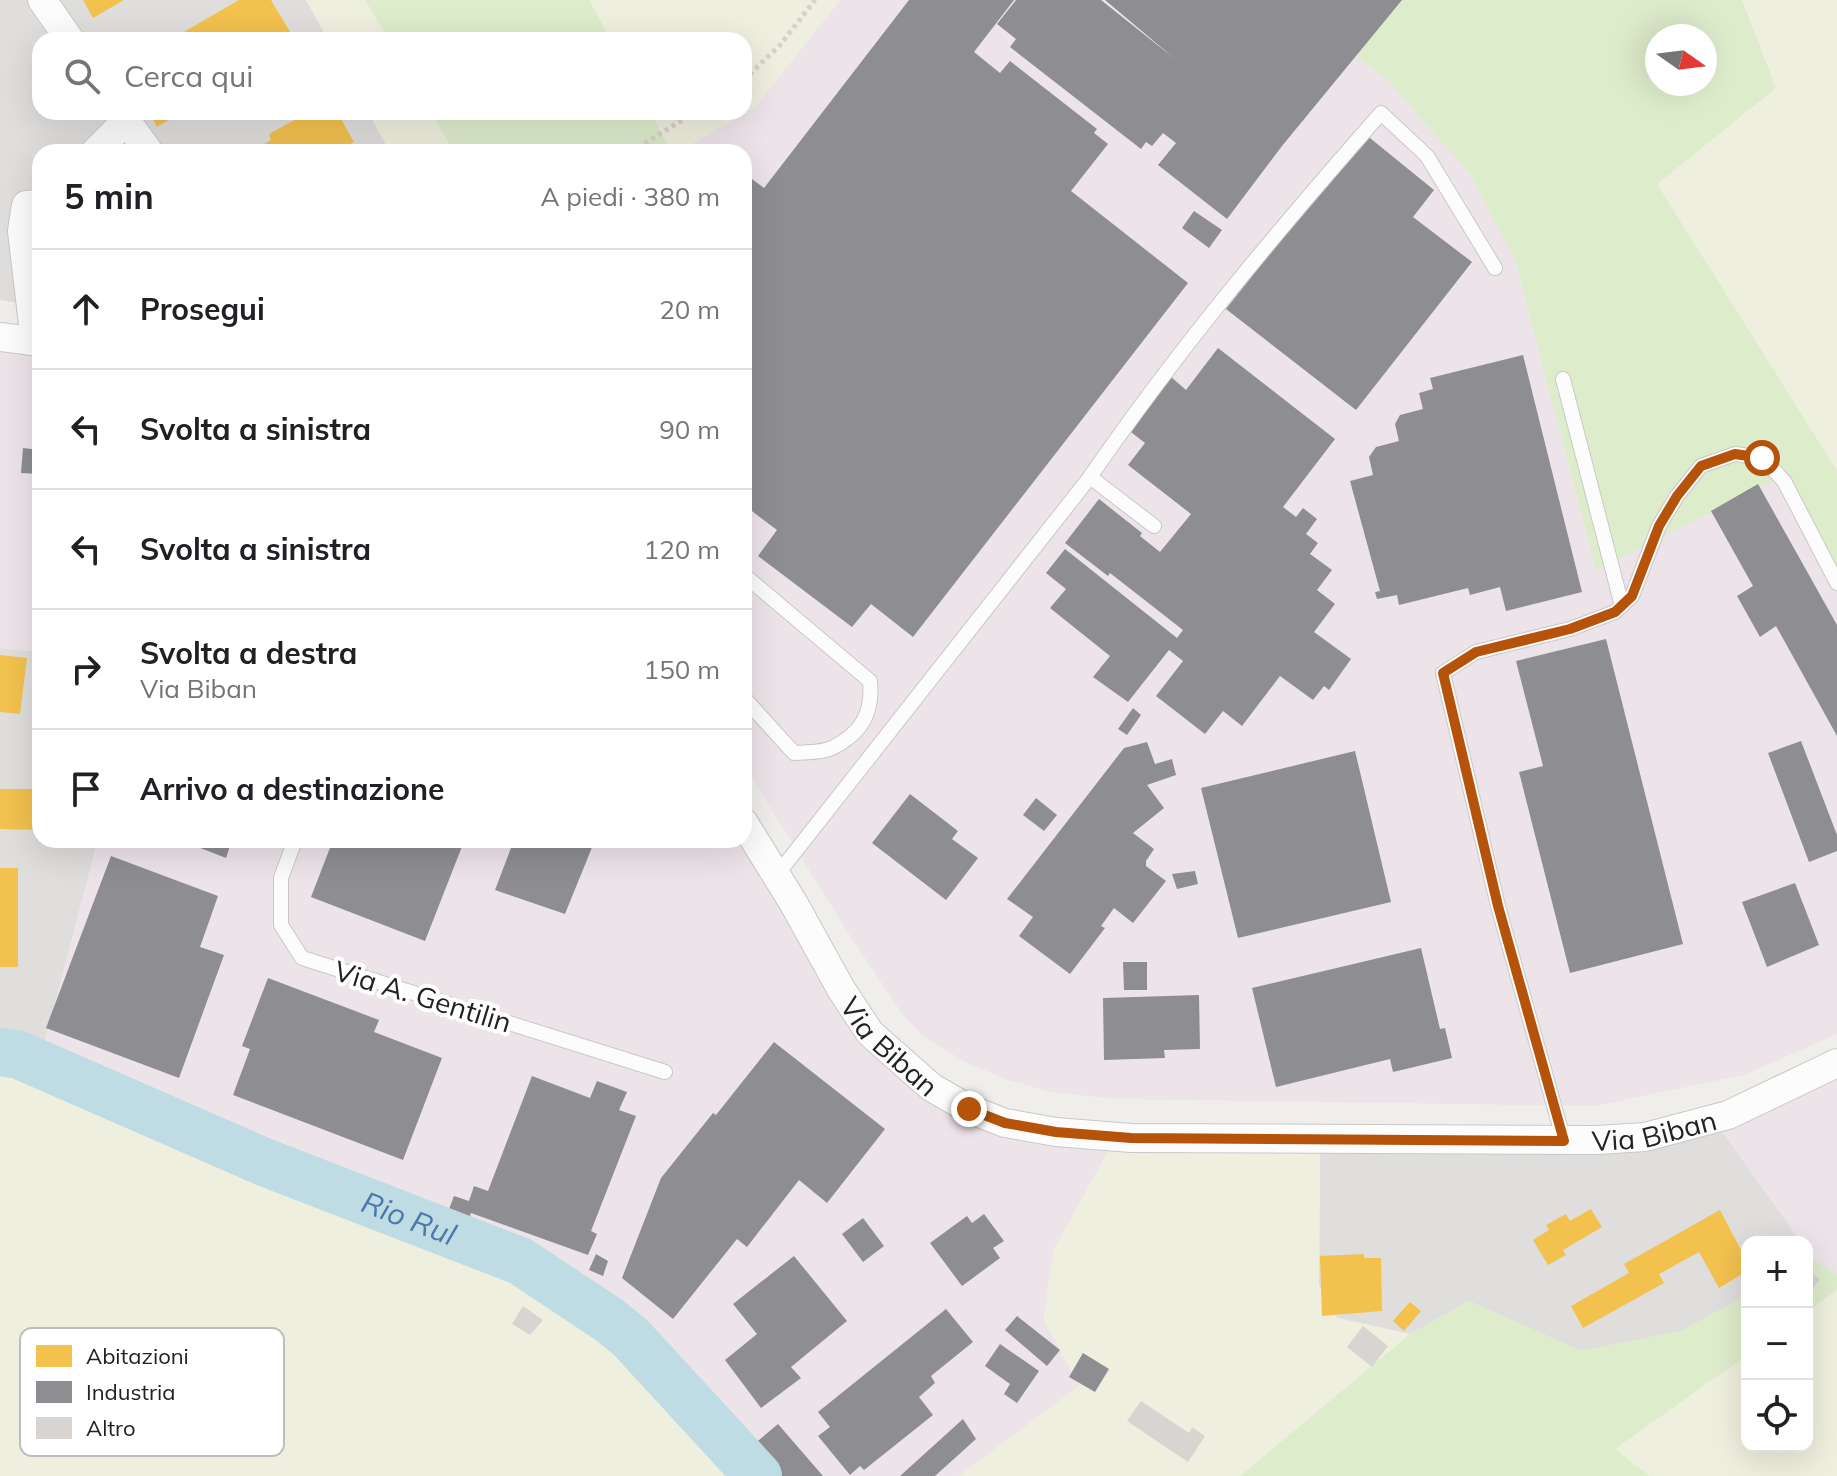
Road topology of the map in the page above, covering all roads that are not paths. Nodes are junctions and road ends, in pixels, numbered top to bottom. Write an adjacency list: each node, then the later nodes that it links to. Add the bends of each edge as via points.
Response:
1 (42, 0): 2 (street)
2 (64, 32)
3 (120, 120): 5 (street)
4 (126, 120): 6 (street)
5 (101, 144)
6 (143, 144)
7 (32, 205): 9 (street, via 26,205 22,231)
8 (1495, 268): 13 (lane, via 1427,156 1381,113 1301,203)
9 (32, 300)
10 (0, 337): 11 (street)
11 (32, 340)
12 (1563, 379): 17 (lane)
13 (1090, 477): 14 (lane); 21 (lane)
14 (1154, 526)
15 (752, 582): 18 (lane, via 870,681 872,701 867,717 830,749 794,753)
16 (1837, 583): 17 (lane, via 1784,481 1762,458 1735,454 1701,466 1677,496 1659,526 1632,596)
17 (1622, 606): 24 (lane, via 1570,629 1476,652 1443,673 1498,906)
18 (752, 707)
19 (752, 836): 21 (street, Via Biban)
20 (292, 848): 23 (lane, Via A. Gentilin, via 281,878 281,925 302,958)
21 (776, 876): 24 (street, Via Biban, via 870,1033 931,1087 1005,1123 1131,1138)
22 (1837, 1063): 24 (street, Via Biban, via 1728,1115 1645,1137)
23 (665, 1072)
24 (1564, 1141)

